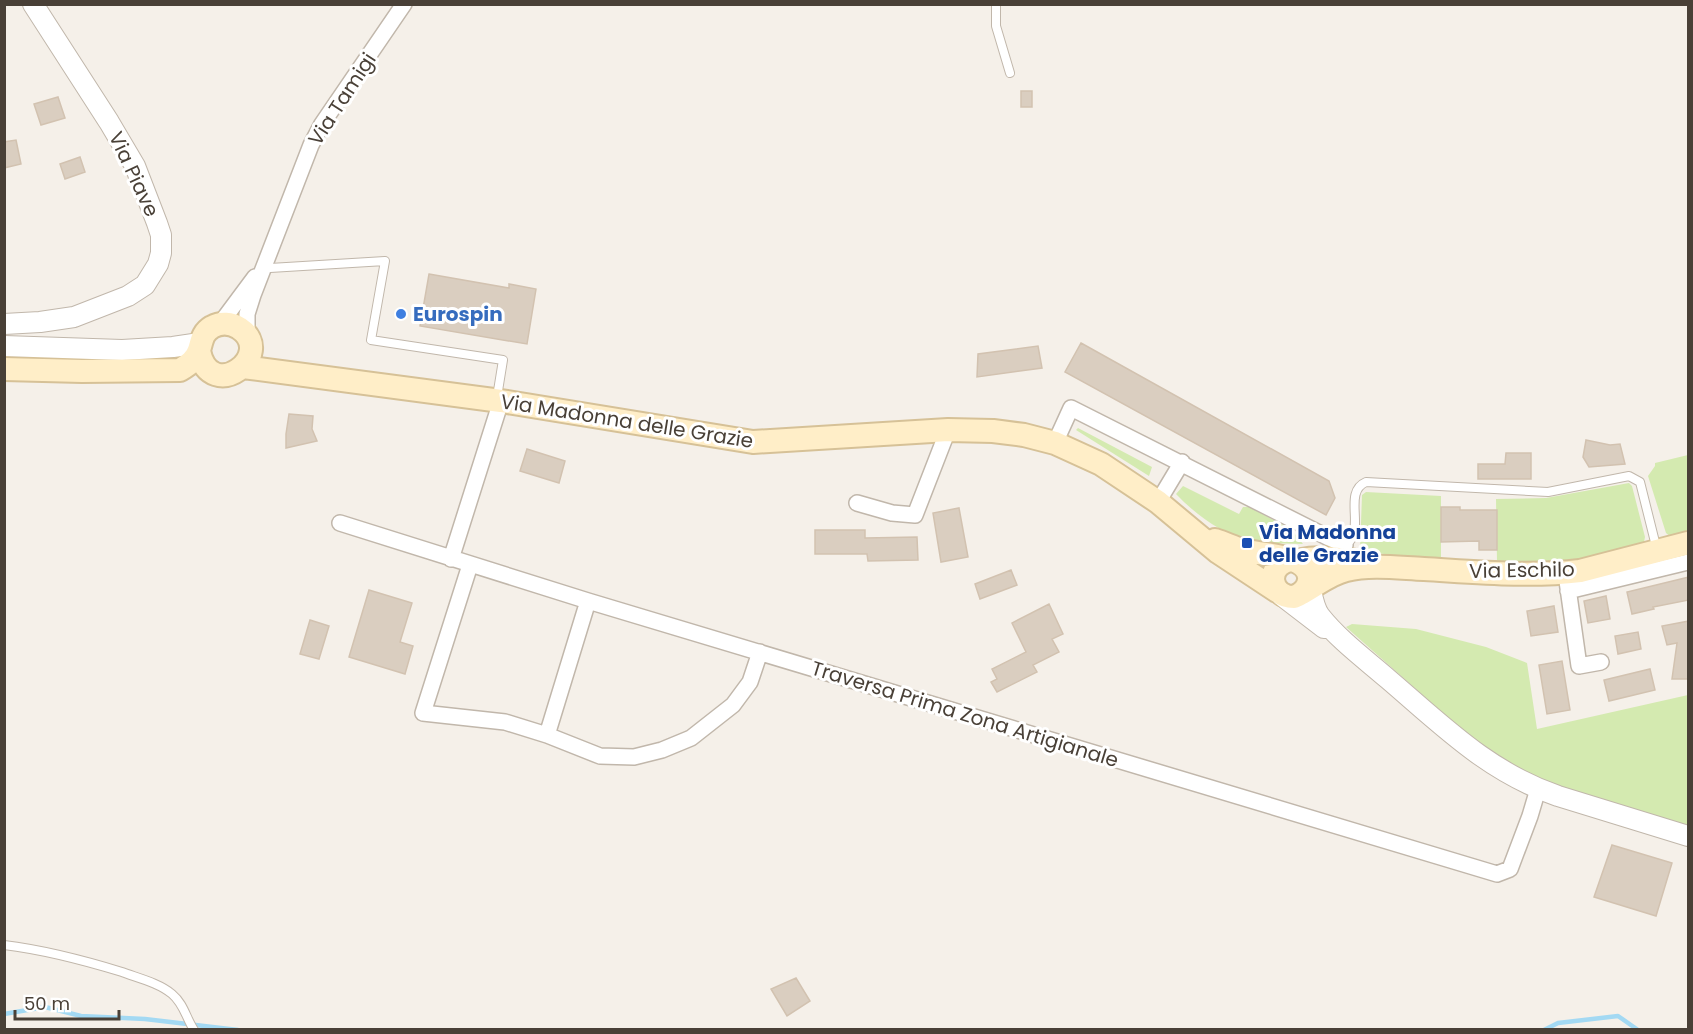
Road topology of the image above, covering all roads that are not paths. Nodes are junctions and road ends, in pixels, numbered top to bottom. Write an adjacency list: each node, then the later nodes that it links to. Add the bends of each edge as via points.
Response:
1 (33, 4): 6 (street, Via Piave, via 135,166 157,223 161,253 145,285 128,296 74,317)
2 (404, 4): 5 (street, Via Tamigi, via 322,124)
3 (996, 4): 4 (lane, via 996,26)
4 (1010, 73)
5 (264, 265): 7 (street); 8 (street, via 247,314); 16 (lane, via 270,268 385,261 371,340 504,360)
6 (4, 324)
7 (220, 324): 8 (main road, via 238,327); 10 (main road, via 208,330)
8 (248, 338): 11 (main road, via 250,354); 15 (main road, via 282,361)
9 (4, 346): 10 (street, via 122,350)
10 (199, 347): 13 (main road, via 192,362 180,370); 14 (main road, via 201,359)
11 (243, 367): 14 (main road, via 228,375); 15 (main road)
12 (4, 369): 13 (main road)
13 (82, 371): 14 (main road, via 127,379 184,382)
14 (212, 372)
15 (426, 392): 16 (main road, Via Madonna delle Grazie)
16 (499, 401): 17 (main road, Via Madonna delle Grazie, via 753,442); 27 (street)
17 (948, 430): 18 (main road, Via Madonna delle Grazie, via 1003,432); 21 (street, via 915,514 892,513)
18 (1055, 443): 19 (street, via 1071,408); 20 (main road, Via Madonna delle Grazie, via 1101,464)
19 (1182, 462): 20 (street); 25 (street)
20 (1158, 502): 23 (main road, Via Madonna delle Grazie)
21 (857, 503)
22 (340, 524): 27 (street, Traversa Prima Zona Artigianale)
23 (1196, 532): 28 (main road, via 1243,551); 33 (main road, via 1218,552)
24 (1689, 543): 26 (main road, Via Eschilo)
25 (1345, 545): 26 (lane, via 1353,537 1356,493 1366,482 1548,492 1629,476 1640,482)
26 (1658, 551): 32 (main road, Via Eschilo)
27 (451, 559): 30 (street, Traversa Prima Zona Artigianale)
28 (1293, 560): 31 (main road, via 1336,558); 33 (main road, via 1305,567); 33 (main road, via 1279,564 1272,574 1274,586)
29 (1689, 562): 32 (street)
30 (470, 565): 34 (street, Traversa Prima Zona Artigianale); 38 (street, via 423,713 505,722)
31 (1388, 567): 32 (main road, Via Eschilo, via 1509,573); 33 (main road, via 1348,570)
32 (1567, 582): 37 (street, via 1579,666)
33 (1296, 590): 35 (street); 35 (street, via 1314,621)
34 (588, 601): 36 (street, Traversa Prima Zona Artigianale); 38 (street)
35 (1340, 637): 39 (street, via 1468,747)
36 (760, 652): 38 (street, via 750,682 733,705 691,738 662,750 634,757 600,756); 39 (street, Traversa Prima Zona Artigianale, via 1497,874 1510,868)
37 (1601, 662)
38 (547, 735)
39 (1538, 789): 40 (street)
40 (1689, 836)
41 (4, 945): 42 (lane, via 75,957 135,976 173,994)
42 (194, 1029)

